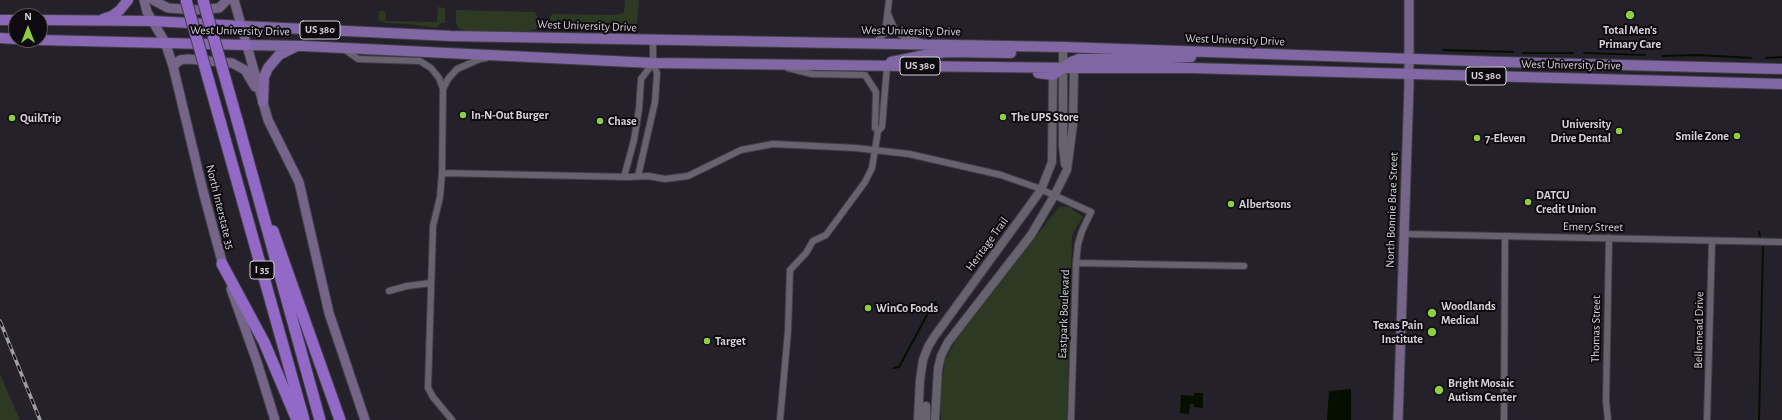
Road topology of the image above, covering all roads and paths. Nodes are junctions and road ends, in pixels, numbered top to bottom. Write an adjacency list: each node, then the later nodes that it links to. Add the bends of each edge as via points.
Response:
1 (128, 0): 12 (highway, via 112,16)
2 (144, 0): 13 (main road, North Interstate 35)
3 (153, 0): 6 (main road, via 168,8 196,10 219,8)
4 (186, 0): 66 (highway, I 35, bridge)
5 (203, 0): 51 (highway, I 35, bridge)
6 (227, 0)
7 (234, 0): 14 (main road)
8 (888, 0): 10 (street)
9 (1409, 0): 28 (main road, North Bonnie Brae Street)
10 (888, 14): 20 (street, via 885,33); 21 (street, via 894,28 902,36)
11 (48, 20): 12 (highway, West University Drive / US 380)
12 (98, 21): 13 (highway, West University Drive / US 380)
13 (153, 21): 14 (highway, West University Drive / US 380); 18 (main road, North Interstate 35)
14 (242, 26): 15 (main road, West University Drive / US 380); 19 (main road)
15 (451, 36): 17 (main road, West University Drive / US 380); 26 (main road)
16 (48, 40): 18 (highway, West University Drive / US 380)
17 (653, 40): 20 (main road, West University Drive / US 380); 29 (street)
18 (165, 42): 19 (highway, West University Drive / US 380); 31 (main road, North Interstate 35)
19 (247, 44): 22 (main road, West University Drive / US 380); 43 (main road)
20 (874, 44): 21 (main road, West University Drive / US 380)
21 (930, 44): 23 (main road, West University Drive / US 380)
22 (303, 46): 24 (main road, West University Drive / US 380); 43 (main road, via 285,51 272,61 264,77)
23 (1064, 47): 25 (main road, West University Drive / US 380); 32 (main road, via 1048,53 948,52); 36 (street)
24 (341, 48): 26 (main road, West University Drive / US 380); 42 (street, via 358,59 420,61 431,68)
25 (1210, 52): 28 (main road, West University Drive / US 380); 36 (main road, via 1171,58 1079,59 1071,62)
26 (451, 53): 27 (main road, West University Drive / US 380)
27 (512, 56): 29 (main road, West University Drive / US 380); 42 (street, via 480,59 457,69)
28 (1408, 59): 35 (main road, West University Drive / US 380); 38 (main road, North Bonnie Brae Street)
29 (653, 63): 30 (main road, West University Drive / US 380); 48 (street, via 657,73 655,102); 49 (street, via 641,80 634,140)
30 (776, 65): 32 (main road, West University Drive / US 380); 45 (street, via 812,74 865,75 876,92 875,128)
31 (173, 66): 44 (main road, via 180,60 188,59 238,65 249,75); 59 (main road, North Interstate 35)
32 (872, 66): 33 (main road, West University Drive / US 380)
33 (888, 66): 34 (main road, West University Drive / US 380); 45 (street, via 882,127)
34 (940, 66): 36 (main road, West University Drive / US 380); 39 (main road, via 950,73)
35 (1654, 66): 37 (main road, West University Drive / US 380); 40 (main road)
36 (1069, 68): 38 (main road, West University Drive / US 380, via 1191,68); 39 (main road); 52 (street, via 1063,146 1065,174)
37 (1782, 69)
38 (1409, 74): 40 (main road, West University Drive / US 380); 53 (main road, North Bonnie Brae Street)
39 (1052, 75): 50 (street, Heritage Trail, via 1052,162)
40 (1654, 80): 41 (main road, West University Drive / US 380)
41 (1782, 84)
42 (443, 89): 47 (street)
43 (263, 102): 44 (main road)
44 (268, 120): 69 (main road, via 299,182 329,313)
45 (878, 131): 46 (street)
46 (876, 149): 48 (street, via 773,144 741,150 688,176 665,179); 50 (street, via 1001,175); 71 (street, via 872,168 865,182 826,235 814,241 790,270 788,331)
47 (442, 173): 49 (street); 61 (street, via 440,197 433,226)
48 (638, 176): 49 (street)
49 (624, 177)
50 (1041, 190): 52 (street); 72 (street, Heritage Trail, via 931,342 923,360)
51 (256, 192): 67 (highway, I 35); 68 (highway, via 280,247)
52 (1054, 196): 58 (street, Eastpark Boulevard, via 1091,212 1078,244); 74 (street, via 1031,235 948,342 938,369)
53 (1404, 234): 54 (street, Emery Street); 76 (main road, North Bonnie Brae Street)
54 (1505, 236): 55 (street, Emery Street); 77 (street)
55 (1608, 238): 56 (street, Emery Street); 78 (street, Thomas Street)
56 (1712, 241): 57 (street, Emery Street); 79 (street, Bellemead Drive)
57 (1782, 242)
58 (1076, 263): 60 (street); 75 (street, Eastpark Boulevard)
59 (222, 264): 64 (main road, North Interstate 35); 65 (highway, via 264,342)
60 (1244, 266)
61 (431, 282): 62 (street); 70 (street, via 428,388)
62 (389, 292)
63 (926, 406): 73 (street)
64 (275, 420)
65 (297, 420)
66 (304, 420)
67 (320, 420)
68 (340, 420)
69 (364, 420)
70 (452, 420)
71 (780, 420)
72 (918, 420)
73 (926, 420)
74 (935, 420)
75 (1072, 420)
76 (1398, 420)
77 (1504, 420)
78 (1608, 420)
79 (1707, 420)

